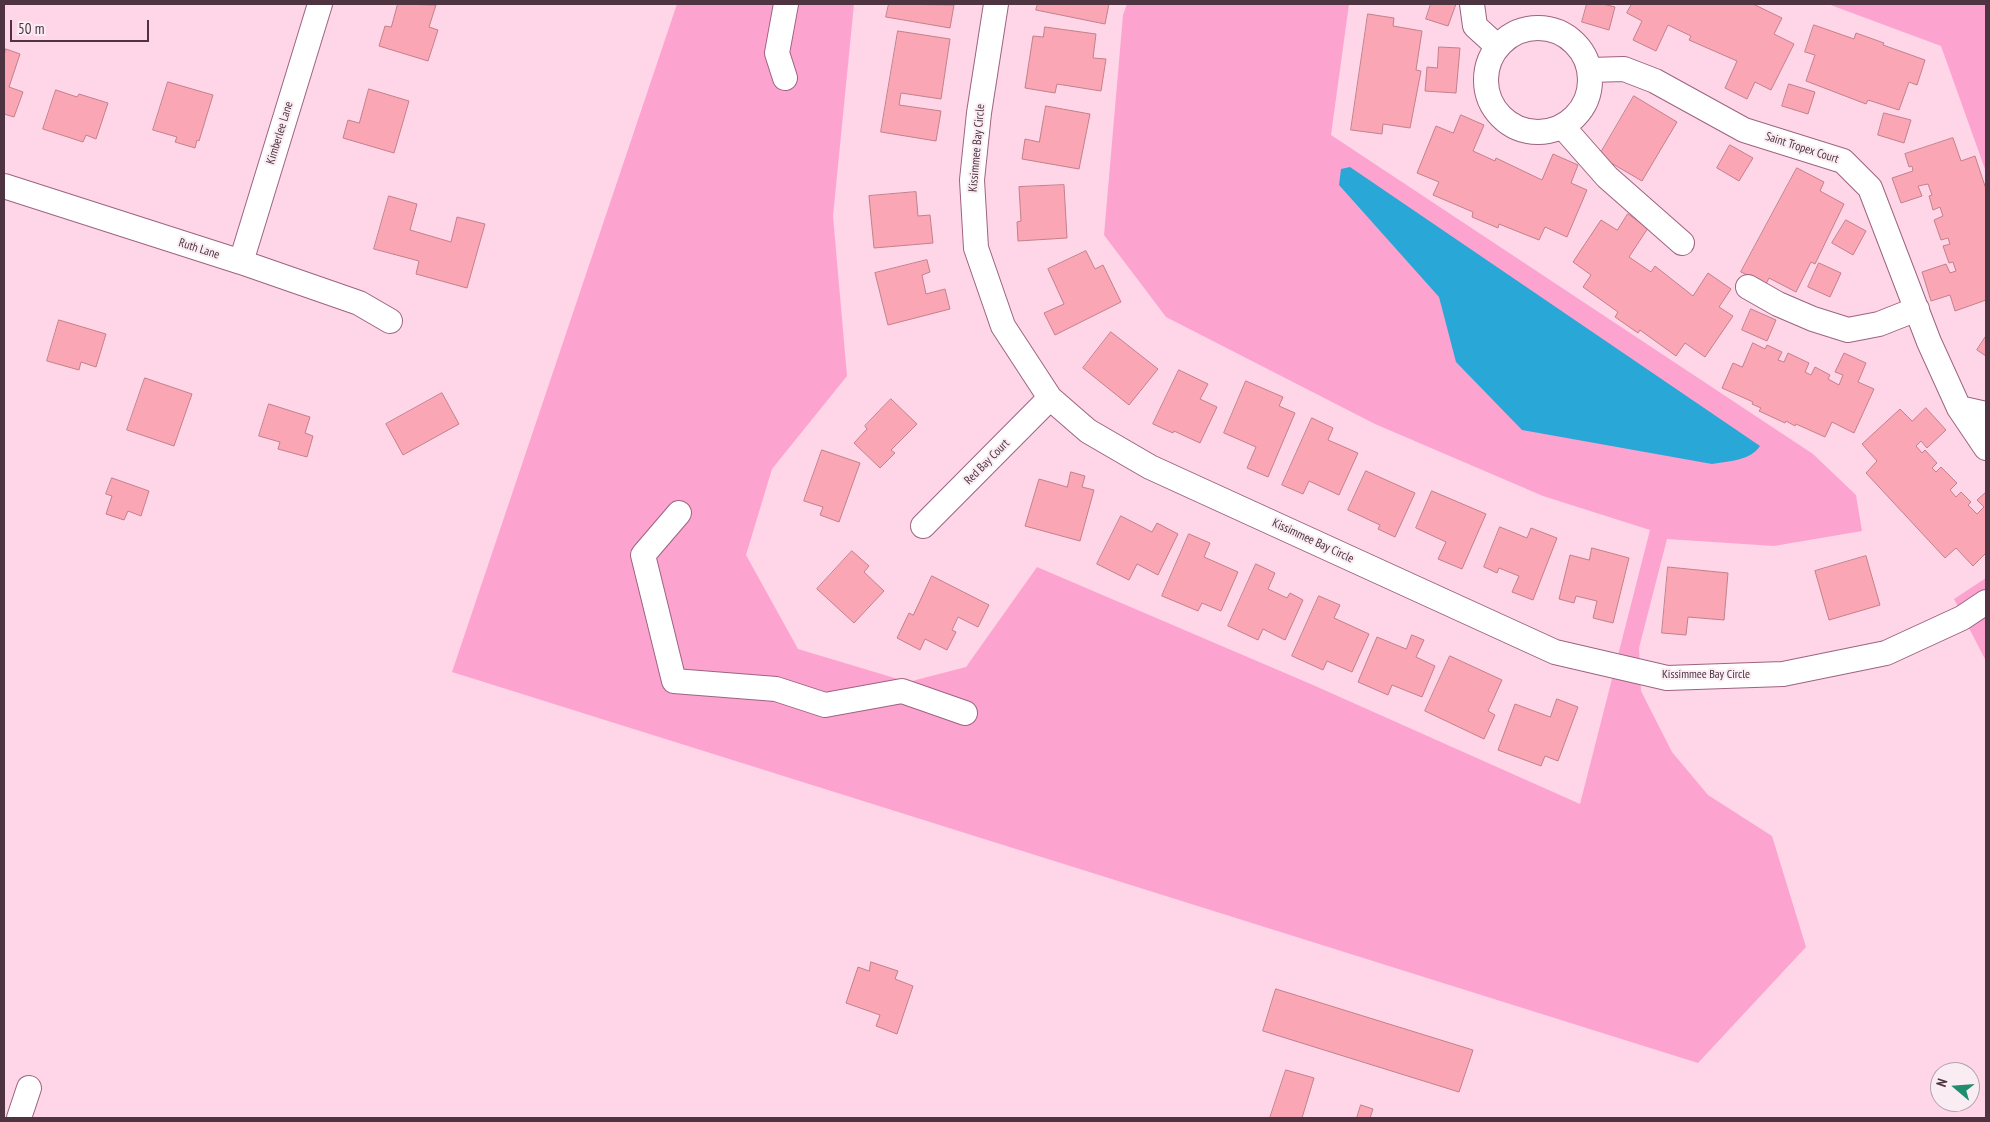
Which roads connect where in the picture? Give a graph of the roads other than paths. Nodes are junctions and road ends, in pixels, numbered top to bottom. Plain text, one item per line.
1 (320, 4) edge
2 (786, 4) edge
3 (996, 4) edge
4 (1472, 4) edge
5 (1498, 47) junction
6 (1590, 70) junction
7 (785, 78) dead end
8 (1563, 127) junction
9 (4, 186) edge
10 (1682, 243) dead end
11 (240, 262) junction
12 (1748, 288) dead end
13 (1917, 309) junction
14 (390, 320) dead end
15 (1050, 398) junction
16 (1959, 408) junction
17 (1986, 414) edge
18 (1986, 448) edge
19 (678, 513) dead end
20 (923, 526) dead end
21 (1986, 602) edge
22 (964, 713) dead end
23 (29, 1088) dead end
24 (19, 1118) edge

1 - 11 street, Kimberlee Lane
2 - 7 street
3 - 15 street, Kissimmee Bay Circle
4 - 5 street
5 - 6 street
5 - 8 street
6 - 8 street
6 - 13 street, Saint Tropex Court
8 - 10 street
9 - 11 street, Ruth Lane
11 - 14 street, Ruth Lane
12 - 13 street
13 - 16 street, Saint Tropex Court
15 - 20 street, Red Bay Court
15 - 21 street, Kissimmee Bay Circle
16 - 17 street
16 - 18 street, Saint Tropex Court
19 - 22 street
23 - 24 street

